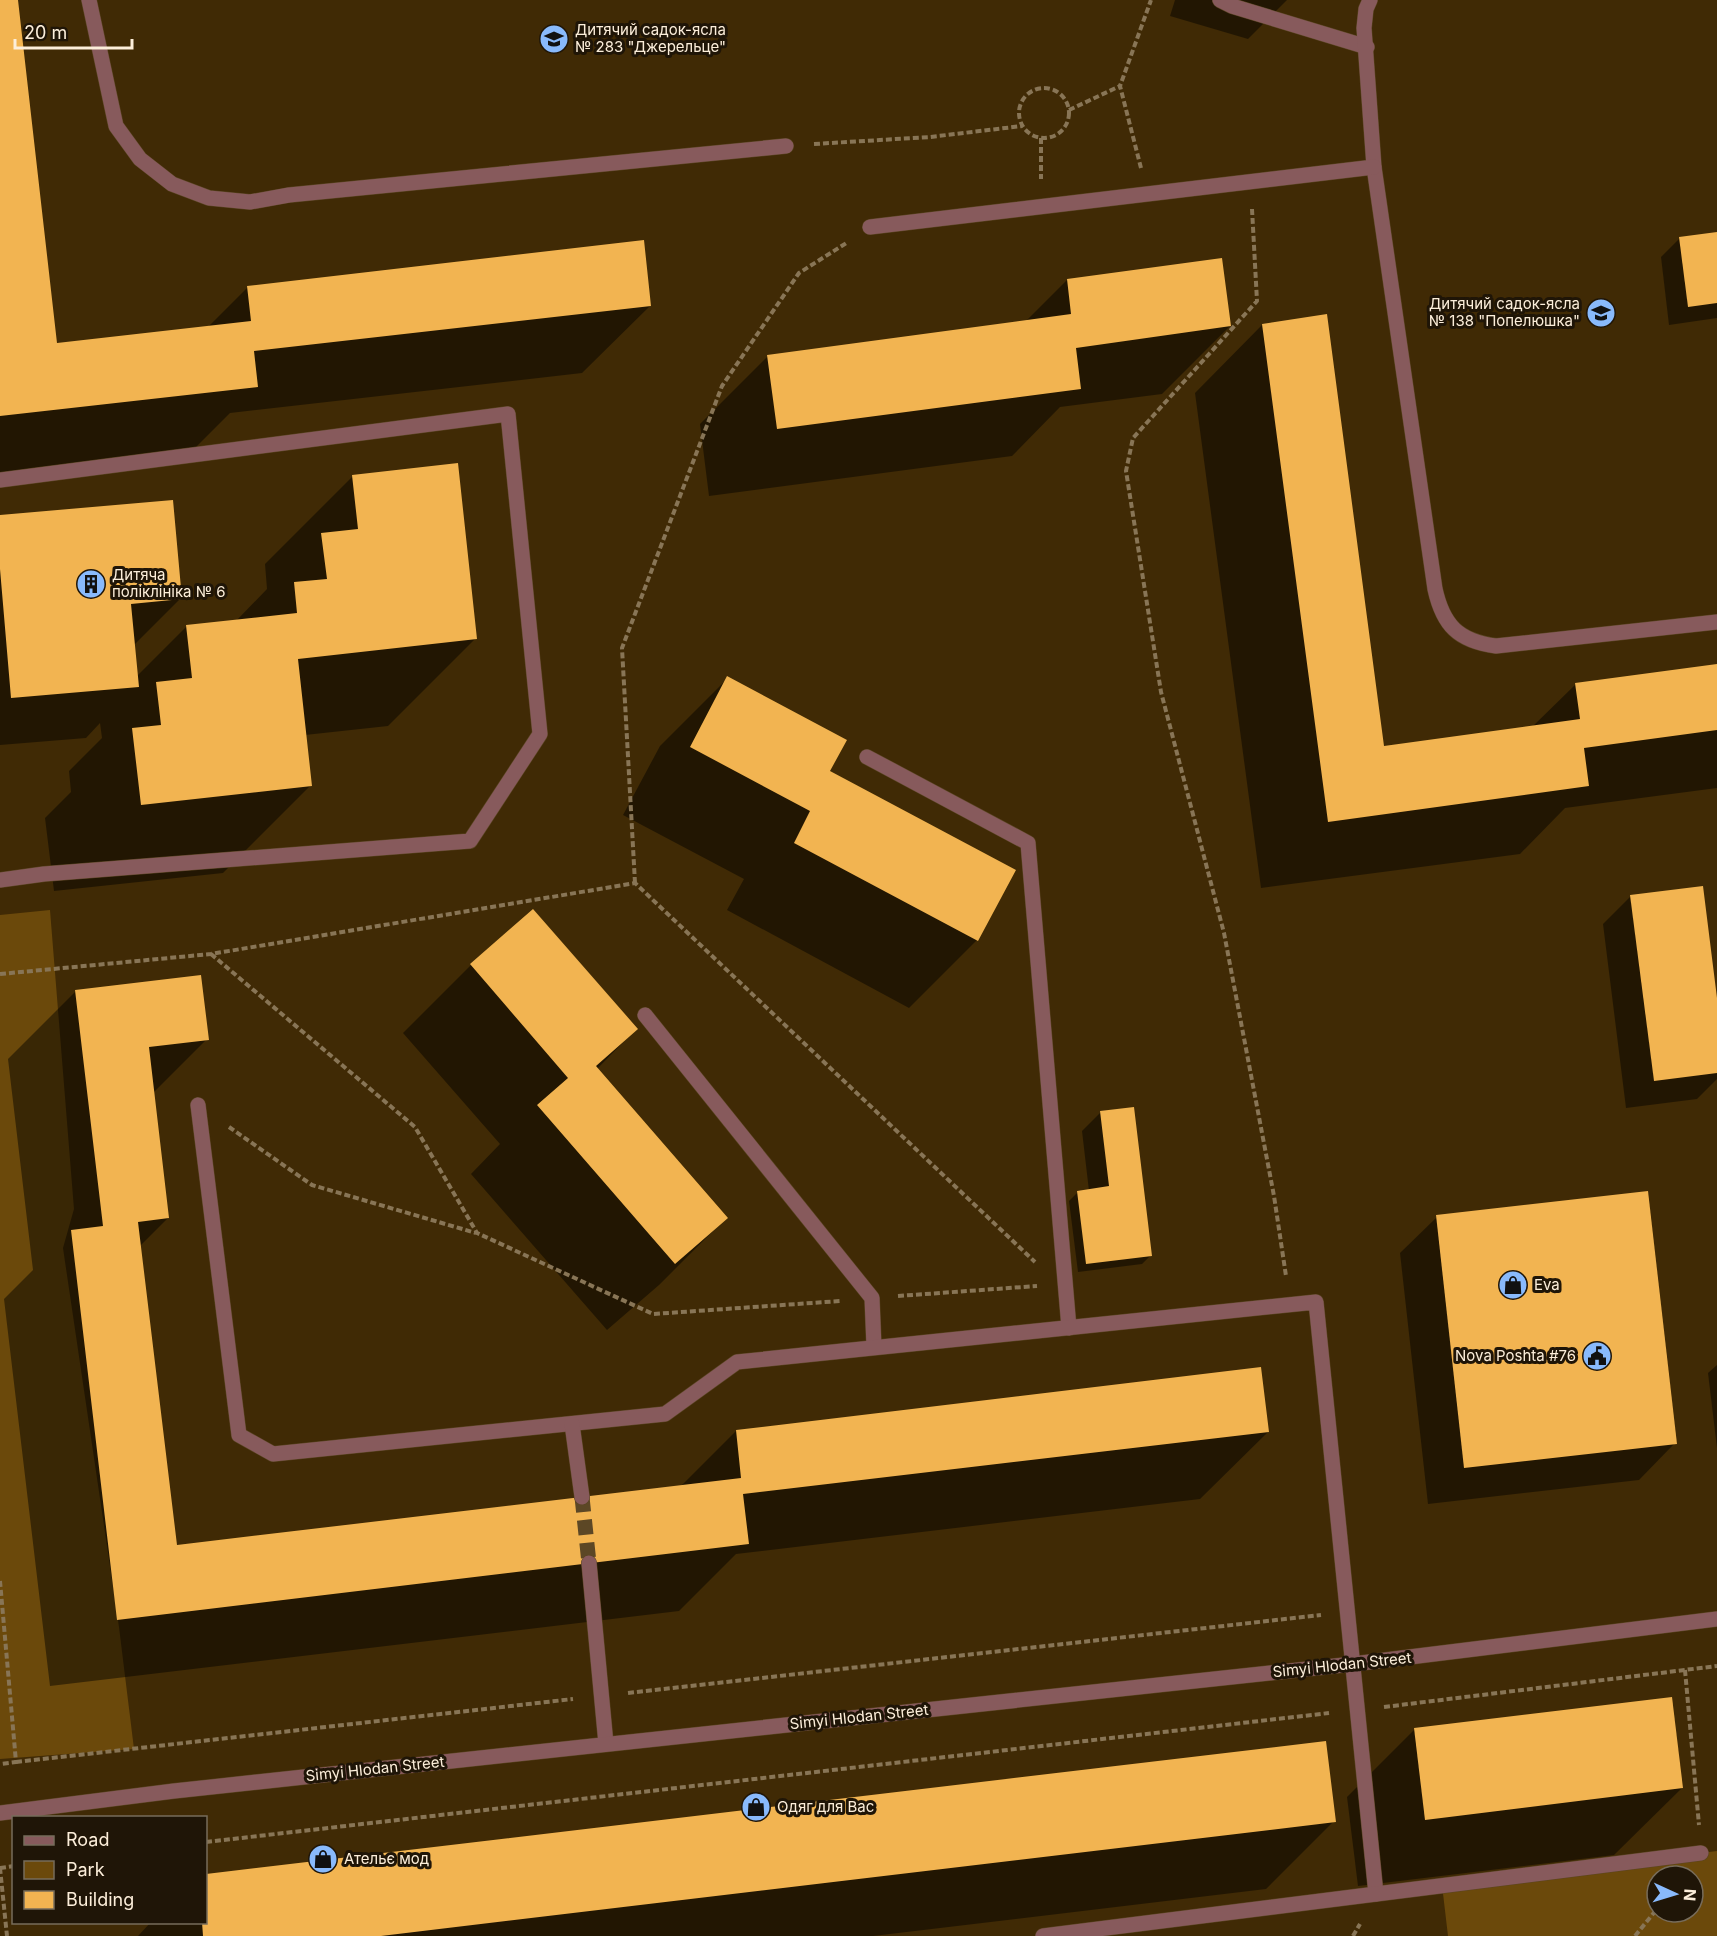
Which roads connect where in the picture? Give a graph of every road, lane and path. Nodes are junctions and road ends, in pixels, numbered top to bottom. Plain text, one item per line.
1 (89, 0) edge
2 (1150, 0) edge
3 (1220, 0) edge
4 (1370, 0) edge
5 (1367, 47) junction
6 (1120, 86) junction
7 (1069, 110) junction
8 (1022, 126) junction
9 (1041, 138) junction
10 (786, 146) joint
11 (1374, 167) junction
12 (1250, 182) junction
13 (1148, 194) junction
14 (1042, 207) junction
15 (870, 227) joint
16 (0, 480) edge
17 (1717, 622) edge
18 (867, 757) dead end
19 (0, 880) edge
20 (635, 883) junction
21 (211, 954) junction
22 (0, 974) edge
23 (645, 1016) dead end
24 (198, 1105) joint
25 (477, 1233) junction
26 (1065, 1284) junction
27 (872, 1298) junction
28 (1291, 1304) junction
29 (1069, 1328) junction
30 (874, 1347) junction
31 (572, 1424) junction
32 (582, 1497) tunnel mouth
33 (589, 1563) tunnel mouth
34 (0, 1581) edge
35 (1347, 1612) junction
36 (1717, 1619) edge
37 (1353, 1664) junction
38 (1717, 1666) edge
39 (1684, 1670) junction
40 (601, 1696) junction
41 (1357, 1710) junction
42 (606, 1744) junction
43 (16, 1762) junction
44 (0, 1764) edge
45 (0, 1813) edge
46 (207, 1842) edge
47 (1701, 1853) joint
48 (0, 1868) edge
49 (1376, 1894) junction
50 (1645, 1924) edge
51 (7, 1936) edge
52 (1043, 1936) edge
53 (1635, 1936) edge

1 - 10 street
2 - 6 path
3 - 5 street
4 - 5 street
5 - 11 street
6 - 7 path
6 - 13 path
7 - 8 path
7 - 9 path
8 - 9 path
8 - 10 path
9 - 14 path
11 - 12 street
11 - 17 street
12 - 13 street
12 - 28 path
13 - 14 street
14 - 15 street
15 - 20 path
16 - 19 street
18 - 26 street
20 - 21 path
20 - 26 path
21 - 22 path
21 - 25 path
23 - 27 street
24 - 25 path
24 - 31 street
25 - 27 path
26 - 27 path
26 - 29 street
27 - 30 street
28 - 29 street
28 - 35 street
29 - 30 street
30 - 31 street
31 - 32 street
33 - 40 street
34 - 43 path
35 - 37 street
35 - 40 path
36 - 37 street, Simyi Hlodan Street
37 - 41 street
37 - 42 street, Simyi Hlodan Street
38 - 39 path
39 - 41 path
39 - 47 path
40 - 42 street
40 - 43 path
41 - 46 path
41 - 49 street
42 - 45 street, Simyi Hlodan Street
43 - 44 path
47 - 49 street
48 - 51 path
49 - 52 street
50 - 53 path

